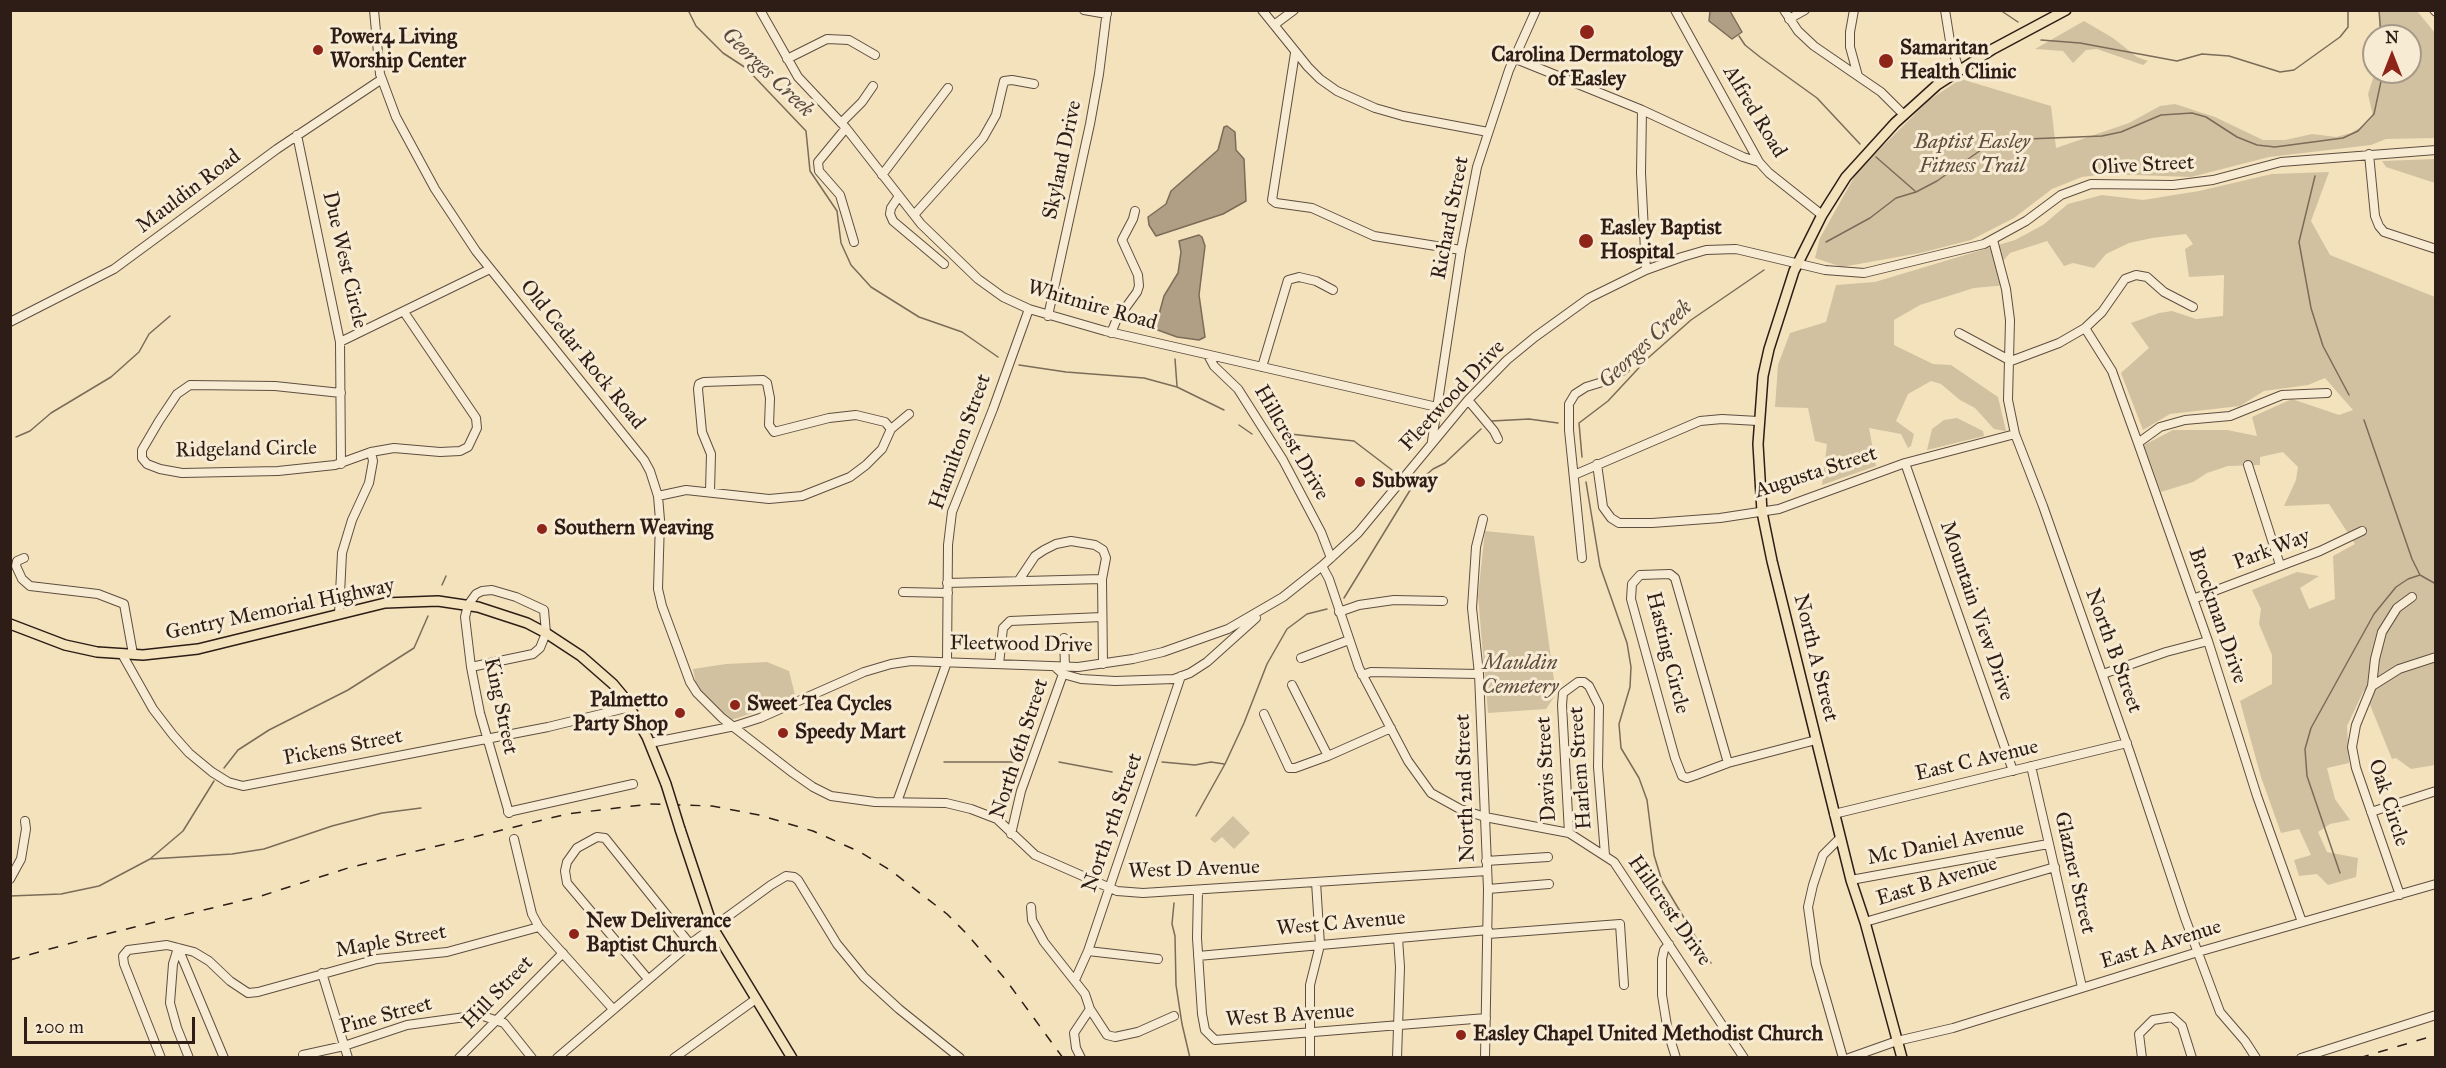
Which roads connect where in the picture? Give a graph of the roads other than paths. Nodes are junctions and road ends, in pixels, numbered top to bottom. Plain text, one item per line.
1 (374, 10) edge
2 (760, 10) edge
3 (1084, 10) edge
4 (1262, 10) edge
5 (1294, 10) edge
6 (1536, 10) edge
7 (1675, 10) edge
8 (1784, 10) edge
9 (1805, 10) edge
10 (1854, 10) edge
11 (1945, 10) edge
12 (2066, 10) edge
13 (1107, 12) edge
14 (1789, 19) junction
15 (1274, 25) junction
16 (1295, 53) junction
17 (875, 55) dead end
18 (1516, 58) junction
19 (787, 59) junction
20 (1959, 70) junction
21 (1858, 76) junction
22 (382, 79) junction
23 (1034, 84) dead end
24 (873, 86) dead end
25 (948, 88) dead end
26 (1642, 111) junction
27 (1903, 114) junction
28 (844, 126) junction
29 (1488, 132) junction
30 (297, 135) junction
31 (2436, 150) edge
32 (2369, 154) junction
33 (1759, 162) junction
34 (882, 175) junction
35 (899, 196) junction
36 (1135, 211) dead end
37 (914, 215) junction
38 (1822, 215) junction
39 (1993, 240) junction
40 (854, 242) dead end
41 (2436, 249) edge
42 (1461, 250) junction
43 (944, 264) dead end
44 (1797, 264) junction
45 (490, 269) junction
46 (1646, 270) junction
47 (1334, 290) dead end
48 (2193, 307) dead end
49 (1029, 309) junction
50 (404, 312) junction
51 (1048, 316) junction
52 (10, 322) edge
53 (2085, 328) junction
54 (1111, 333) junction
55 (1959, 333) dead end
56 (340, 342) junction
57 (1208, 355) junction
58 (2011, 361) junction
59 (1262, 367) junction
60 (1625, 369) dead end
61 (341, 393) junction
62 (2326, 393) dead end
63 (1468, 400) junction
64 (1437, 407) junction
65 (909, 414) dead end
66 (1758, 421) junction
67 (891, 429) junction
68 (2015, 434) junction
69 (1497, 439) dead end
70 (1432, 442) junction
71 (2138, 443) junction
72 (371, 452) junction
73 (1905, 463) junction
74 (340, 464) junction
75 (1597, 464) junction
76 (2248, 465) dead end
77 (1574, 475) junction
78 (710, 491) junction
79 (658, 496) junction
80 (1762, 512) junction
81 (1483, 519) dead end
82 (2362, 531) dead end
83 (24, 558) dead end
84 (1331, 558) junction
85 (1582, 558) dead end
86 (2280, 565) junction
87 (1322, 566) junction
88 (1102, 579) junction
89 (1018, 580) junction
90 (947, 583) junction
91 (903, 592) dead end
92 (948, 593) junction
93 (2412, 597) dead end
94 (2193, 599) junction
95 (1443, 602) dead end
96 (468, 605) junction
97 (1268, 606) junction
98 (1340, 612) junction
99 (339, 614) junction
100 (1102, 617) junction
101 (10, 624) edge
102 (546, 633) junction
103 (1064, 638) dead end
104 (1349, 640) junction
105 (2208, 641) junction
106 (122, 654) junction
107 (133, 654) junction
108 (2436, 657) edge
109 (1301, 658) dead end
110 (947, 662) junction
111 (999, 664) junction
112 (1102, 664) junction
113 (471, 667) junction
114 (1064, 670) junction
115 (1479, 674) junction
116 (2103, 674) junction
117 (1362, 675) junction
118 (1181, 676) junction
119 (1584, 682) joint
120 (1292, 685) dead end
121 (2372, 686) junction
122 (630, 707) junction
123 (1264, 714) dead end
124 (735, 726) junction
125 (1391, 728) junction
126 (487, 739) junction
127 (1816, 740) junction
128 (2127, 742) junction
129 (650, 744) junction
130 (1328, 756) junction
131 (1728, 763) junction
132 (2031, 766) junction
133 (2013, 771) junction
134 (633, 784) dead end
135 (2436, 791) edge
136 (897, 802) junction
137 (2371, 812) junction
138 (1834, 814) junction
139 (1485, 817) junction
140 (25, 821) dead end
141 (1569, 833) junction
142 (1011, 834) junction
143 (1840, 838) junction
144 (514, 839) dead end
145 (2048, 844) junction
146 (1605, 855) junction
147 (1548, 857) dead end
148 (1486, 861) junction
149 (2055, 867) junction
150 (1487, 871) junction
151 (10, 879) edge
152 (1851, 880) junction
153 (1316, 882) junction
154 (1549, 884) dead end
155 (2436, 885) edge
156 (1109, 889) junction
157 (1488, 889) junction
158 (1198, 890) junction
159 (2400, 895) junction
160 (1031, 907) dead end
161 (1865, 922) junction
162 (2302, 922) junction
163 (539, 927) junction
164 (714, 928) junction
165 (1488, 932) junction
166 (1398, 938) junction
167 (690, 944) junction
168 (1669, 944) junction
169 (1320, 945) junction
170 (178, 948) junction
171 (1088, 951) junction
172 (2198, 952) junction
173 (563, 953) junction
174 (1198, 956) junction
175 (1158, 959) dead end
176 (322, 973) junction
177 (648, 979) junction
178 (1075, 980) junction
179 (1624, 985) dead end
180 (2082, 987) junction
181 (756, 999) junction
182 (613, 1009) junction
183 (1090, 1009) junction
184 (2436, 1015) edge
185 (1174, 1016) dead end
186 (1486, 1018) junction
187 (495, 1019) junction
188 (1398, 1026) junction
189 (1311, 1033) junction
190 (1898, 1041) junction
191 (344, 1046) junction
192 (303, 1054) dead end
193 (161, 1058) edge
194 (189, 1058) edge
195 (224, 1058) edge
196 (348, 1058) edge
197 (459, 1058) edge
198 (532, 1058) edge
199 (557, 1058) edge
200 (674, 1058) edge
201 (792, 1058) edge
202 (960, 1058) edge
203 (1081, 1058) edge
204 (1310, 1058) edge
205 (1397, 1058) edge
206 (1485, 1058) edge
207 (1676, 1058) edge
208 (1744, 1058) edge
209 (1843, 1058) edge
210 (1849, 1058) edge
211 (1902, 1058) edge
212 (2142, 1058) edge
213 (2192, 1058) edge
214 (2256, 1058) edge
215 (2301, 1058) edge

1 - 22 street, Old Cedar Rock Road
2 - 19 street, Whitmire Road
3 - 13 street
4 - 15 street
5 - 15 street
6 - 18 street, Richard Street
7 - 33 street, Alfred Road
8 - 14 street
9 - 14 street
10 - 21 street
11 - 20 street
12 - 20 main road, North A Street
13 - 51 street, Skyland Drive
14 - 21 street
15 - 16 street
16 - 29 street
16 - 42 street
17 - 19 street
18 - 26 street
18 - 29 street, Richard Street
19 - 28 street, Whitmire Road
20 - 27 main road, North A Street
21 - 27 street
22 - 30 street, Mauldin Road
22 - 45 street, Old Cedar Rock Road
23 - 37 street
24 - 28 street
25 - 34 street
26 - 33 street
26 - 46 street
27 - 38 main road, North A Street
28 - 34 street, Whitmire Road
28 - 40 street
29 - 42 street, Richard Street
30 - 52 street, Mauldin Road
30 - 56 street, Due West Circle
31 - 32 street, Olive Street
32 - 39 street, Olive Street
32 - 41 street
33 - 38 street, Alfred Road
34 - 35 street, Whitmire Road
35 - 37 street, Whitmire Road
35 - 43 street
36 - 54 street
37 - 49 street, Whitmire Road
38 - 44 main road, North A Street
39 - 44 street, Olive Street
39 - 58 street, North B Street
42 - 64 street, Richard Street
44 - 46 street, Fleetwood Drive
44 - 66 main road, North A Street
45 - 50 street, Due West Circle
45 - 79 street, Old Cedar Rock Road
46 - 63 street, Fleetwood Drive
47 - 59 street
48 - 53 street
49 - 51 street, Whitmire Road
49 - 90 street, Hamilton Street
50 - 56 street, Due West Circle
50 - 72 street, Ridgeland Circle
51 - 54 street, Whitmire Road
53 - 58 street
53 - 71 street, Brockman Drive
54 - 57 street, Whitmire Road
55 - 58 street
56 - 61 street
57 - 59 street, Whitmire Road
57 - 84 street, Hillcrest Drive
58 - 68 street, North B Street
59 - 64 street, Whitmire Road
60 - 77 street
61 - 74 street
61 - 74 street, Ridgeland Circle
62 - 71 street
63 - 69 street
63 - 70 street, Fleetwood Drive
64 - 70 street, Richard Street
65 - 67 street
66 - 75 street
66 - 80 main road, North A Street
67 - 78 street
67 - 78 street
68 - 73 street, Augusta Street
68 - 116 street, North B Street
70 - 84 street, Fleetwood Drive
71 - 94 street, Brockman Drive
72 - 74 street, Ridgeland Circle
72 - 99 street
73 - 80 street, Augusta Street
73 - 133 street, Mountain View Drive
75 - 77 street
75 - 80 street, Augusta Street
76 - 86 street
77 - 85 street
78 - 79 street
79 - 124 street, Old Cedar Rock Road
80 - 127 main road, North A Street
81 - 115 street, North 2nd Street
82 - 86 street, Park Way
83 - 107 street
84 - 87 street, Fleetwood Drive
86 - 94 street, Park Way
87 - 97 street, Fleetwood Drive
87 - 98 street, Hillcrest Drive
88 - 89 street
88 - 89 street
88 - 100 street
89 - 90 street
90 - 92 street, Hamilton Street
91 - 92 street
92 - 110 street, Hamilton Street
93 - 121 street, Oak Circle
94 - 105 street, Brockman Drive
95 - 98 street
96 - 99 main road, Gentry Memorial Highway
96 - 102 main road, Gentry Memorial Highway
96 - 102 street
96 - 113 street, King Street
97 - 112 street, Fleetwood Drive
97 - 118 street
98 - 104 street, Hillcrest Drive
99 - 107 main road, Gentry Memorial Highway
100 - 111 street
100 - 112 street
101 - 106 main road, Gentry Memorial Highway
102 - 113 street
102 - 122 main road, Gentry Memorial Highway
103 - 114 street
104 - 109 street
104 - 117 street, Hillcrest Drive
105 - 116 street
105 - 162 street, Brockman Drive
106 - 107 main road, Gentry Memorial Highway
106 - 126 street, Pickens Street
108 - 121 street
110 - 111 street, Fleetwood Drive
110 - 124 street, Fleetwood Drive
110 - 136 street, Hamilton Street
111 - 114 street, Fleetwood Drive
112 - 114 street, Fleetwood Drive
113 - 126 street, King Street
114 - 118 street
114 - 142 street, North 6th Street
115 - 117 street
115 - 139 street, North 2nd Street
116 - 128 street, North B Street
117 - 125 street, Hillcrest Drive
118 - 156 street, North 5th Street
119 - 141 street, Davis Street
119 - 146 street, Harlem Street
120 - 130 street
121 - 137 street, Oak Circle
122 - 126 street, Pickens Street
122 - 129 main road, Gentry Memorial Highway
123 - 130 street
124 - 129 street, Fleetwood Drive
124 - 136 street, West D Avenue
125 - 130 street
125 - 139 street, Hillcrest Drive
126 - 134 street, King Street
127 - 131 street, Hasting Circle
127 - 138 main road, North A Street
128 - 132 street, East C Avenue
128 - 172 street, North B Street
129 - 164 main road, Gentry Memorial Highway, bridge
131 - 131 street, Hasting Circle
132 - 133 street, East C Avenue
132 - 145 street, Glazner Street
133 - 138 street, East C Avenue
135 - 137 street
136 - 142 street, West D Avenue
137 - 159 street, Oak Circle
138 - 143 main road, North A Street
139 - 141 street, Hillcrest Drive
139 - 148 street, North 2nd Street
140 - 151 street
141 - 146 street, Hillcrest Drive
142 - 156 street, West D Avenue
143 - 152 main road, North A Street
143 - 209 street
144 - 163 street
145 - 149 street, Glazner Street
145 - 152 street, Mc Daniel Avenue
146 - 168 street, Hillcrest Drive
147 - 148 street
148 - 150 street, North 2nd Street
149 - 161 street, East B Avenue
149 - 180 street, Glazner Street
150 - 153 street, West D Avenue
150 - 157 street, North 2nd Street
152 - 161 main road, North A Street
153 - 158 street, West D Avenue
153 - 169 street
154 - 157 street
155 - 159 street, East A Avenue
156 - 158 street, West D Avenue
156 - 171 street, North 5th Street
157 - 165 street, North 2nd Street
158 - 174 street, West B Avenue
159 - 162 street, East A Avenue
160 - 178 street
161 - 190 main road, North A Street
162 - 172 street, East A Avenue
163 - 173 street
163 - 176 street, Maple Street
164 - 167 street
164 - 181 main road, Gentry Memorial Highway
164 - 202 street
165 - 166 street, West C Avenue
165 - 179 street, West C Avenue
165 - 186 street, North 2nd Street
166 - 169 street, West C Avenue
166 - 188 street
167 - 177 street
167 - 177 street
168 - 207 street
168 - 208 street, Hillcrest Drive
169 - 174 street, West C Avenue
169 - 189 street
170 - 176 street, Maple Street
170 - 193 street
170 - 194 street
170 - 195 street
171 - 175 street
171 - 178 street, North 5th Street
172 - 180 street, East A Avenue
172 - 214 street, North B Street
173 - 182 street
173 - 187 street, Hill Street
174 - 189 street, West B Avenue
176 - 191 street
177 - 182 street
178 - 183 street
180 - 190 street, East A Avenue
181 - 200 street
181 - 201 main road, Gentry Memorial Highway
182 - 199 street
183 - 185 street
183 - 203 street
184 - 215 street
186 - 188 street, West B Avenue
186 - 206 street, North 2nd Street
187 - 191 street, Pine Street
187 - 197 street, Hill Street
187 - 198 street
188 - 189 street, West B Avenue
188 - 205 street
189 - 204 street
190 - 210 street, East A Avenue
190 - 211 main road, North A Street
191 - 192 street, Pine Street
191 - 196 street
212 - 213 street

